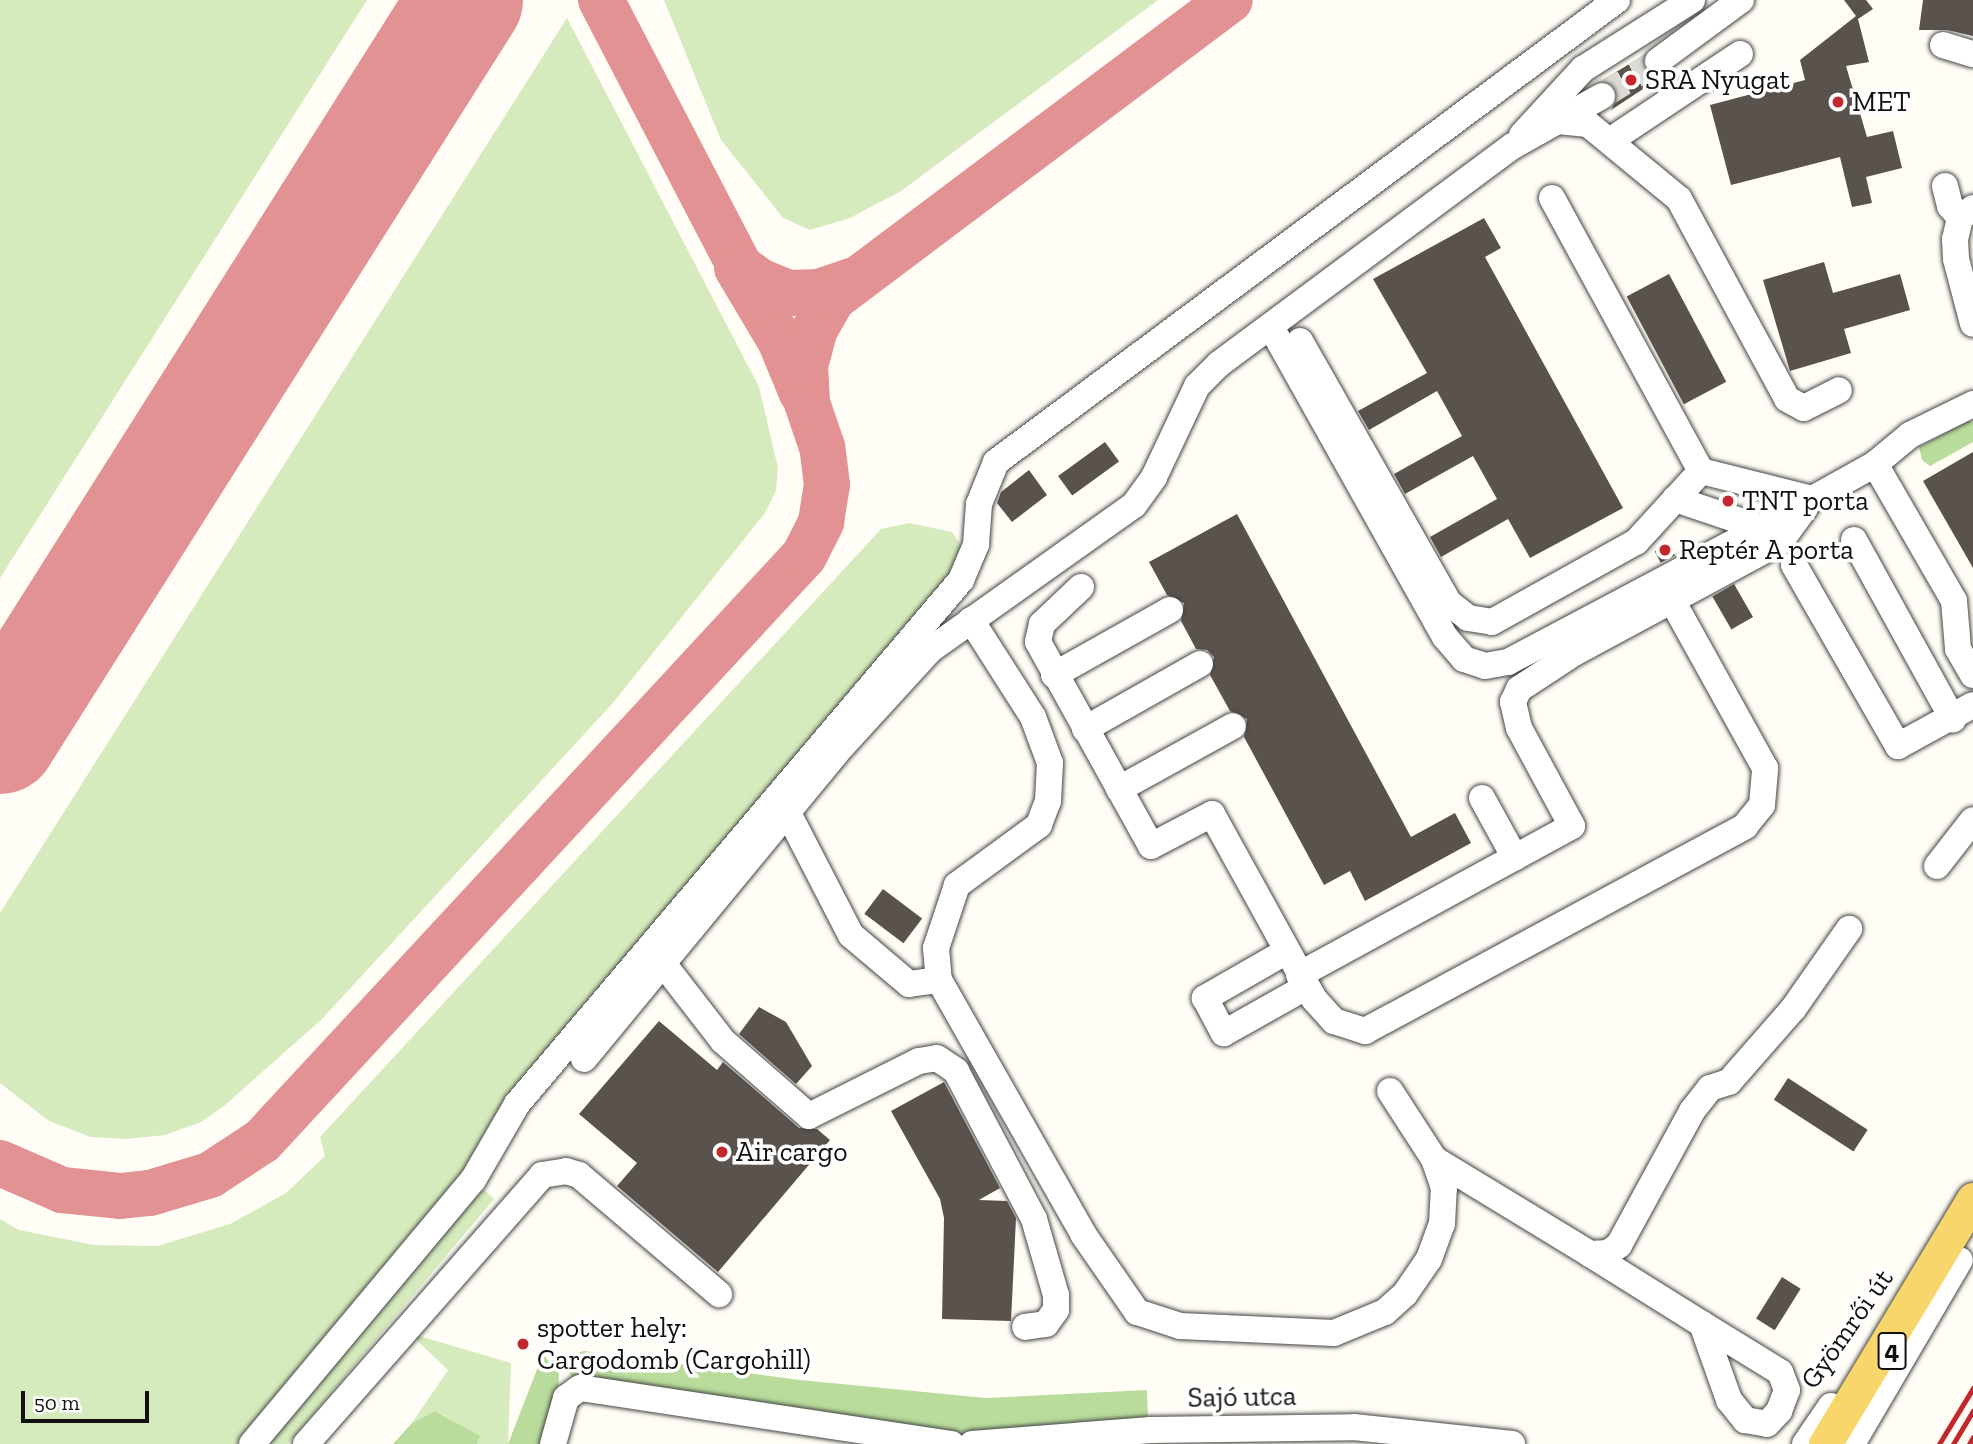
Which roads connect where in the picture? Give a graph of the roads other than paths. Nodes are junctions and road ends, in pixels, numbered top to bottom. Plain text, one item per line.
1 (1617, 0) edge
2 (1692, 0) edge
3 (1699, 0) edge
4 (1741, 0) edge
5 (1647, 28) junction
6 (1685, 42) junction
7 (1943, 45) dead end
8 (1740, 54) dead end
9 (1973, 54) edge
10 (1658, 61) tunnel mouth
11 (1602, 96) tunnel mouth
12 (1558, 121) junction
13 (1611, 140) junction
14 (1513, 146) junction
15 (1945, 186) dead end
16 (1552, 198) dead end
17 (1967, 213) edge
18 (1973, 324) edge
19 (1270, 327) junction
20 (1300, 341) dead end
21 (1839, 390) dead end
22 (1973, 404) edge
23 (1875, 464) junction
24 (1702, 471) junction
25 (1675, 499) junction
26 (1812, 499) junction
27 (1761, 528) junction
28 (1854, 540) dead end
29 (1794, 565) dead end
30 (1081, 587) dead end
31 (1672, 600) junction
32 (1170, 610) dead end
33 (971, 620) junction
34 (1200, 664) dead end
35 (1054, 675) junction
36 (1973, 675) edge
37 (1963, 712) edge
38 (1233, 726) dead end
39 (1085, 729) junction
40 (1119, 789) junction
41 (1482, 798) dead end
42 (789, 815) junction
43 (1973, 820) edge
44 (1514, 858) junction
45 (1937, 866) dead end
46 (1849, 929) dead end
47 (1287, 951) junction
48 (664, 966) junction
49 (939, 980) junction
50 (1303, 981) junction
51 (584, 1059) dead end
52 (1390, 1091) dead end
53 (1434, 1159) junction
54 (1973, 1199) edge
55 (1958, 1249) edge
56 (1590, 1254) junction
57 (719, 1294) dead end
58 (1702, 1324) dead end
59 (1025, 1327) dead end
60 (1353, 1435) edge
61 (1150, 1437) edge
62 (252, 1444) edge
63 (306, 1444) edge
64 (554, 1444) edge
65 (953, 1444) edge
66 (972, 1444) edge
67 (1512, 1444) edge
68 (1805, 1444) edge
69 (1852, 1444) edge

1 - 62 street
2 - 5 street
3 - 6 street
4 - 6 street
5 - 6 street
5 - 14 street
6 - 10 street
7 - 9 street
8 - 13 street
11 - 12 street
12 - 13 street
12 - 14 street
13 - 21 street
14 - 19 street
15 - 17 street
16 - 24 street
17 - 18 street
19 - 27 street
19 - 33 street
20 - 25 street
22 - 23 street
23 - 26 street
23 - 36 street
24 - 25 street
24 - 26 street
25 - 27 street
26 - 27 street
26 - 31 street
28 - 37 street
29 - 37 street
30 - 35 street
31 - 44 street
31 - 50 street
32 - 35 street
33 - 42 street
33 - 49 street
34 - 39 street
35 - 39 street
38 - 40 street
39 - 40 street
40 - 47 street
41 - 44 street
42 - 48 street
42 - 49 street
43 - 45 street
44 - 50 street
46 - 56 street
47 - 50 street
47 - 50 street
48 - 51 street
48 - 59 street
49 - 53 street
52 - 53 street
53 - 56 street
54 - 55 main road, 4
55 - 55 main road, 4
55 - 68 street, Gyömrői út
55 - 69 street, Gyömrői út
56 - 58 street
57 - 63 street
60 - 61 street, Sajó utca
60 - 67 street, Sajó utca
61 - 66 street, Sajó utca
64 - 65 street

